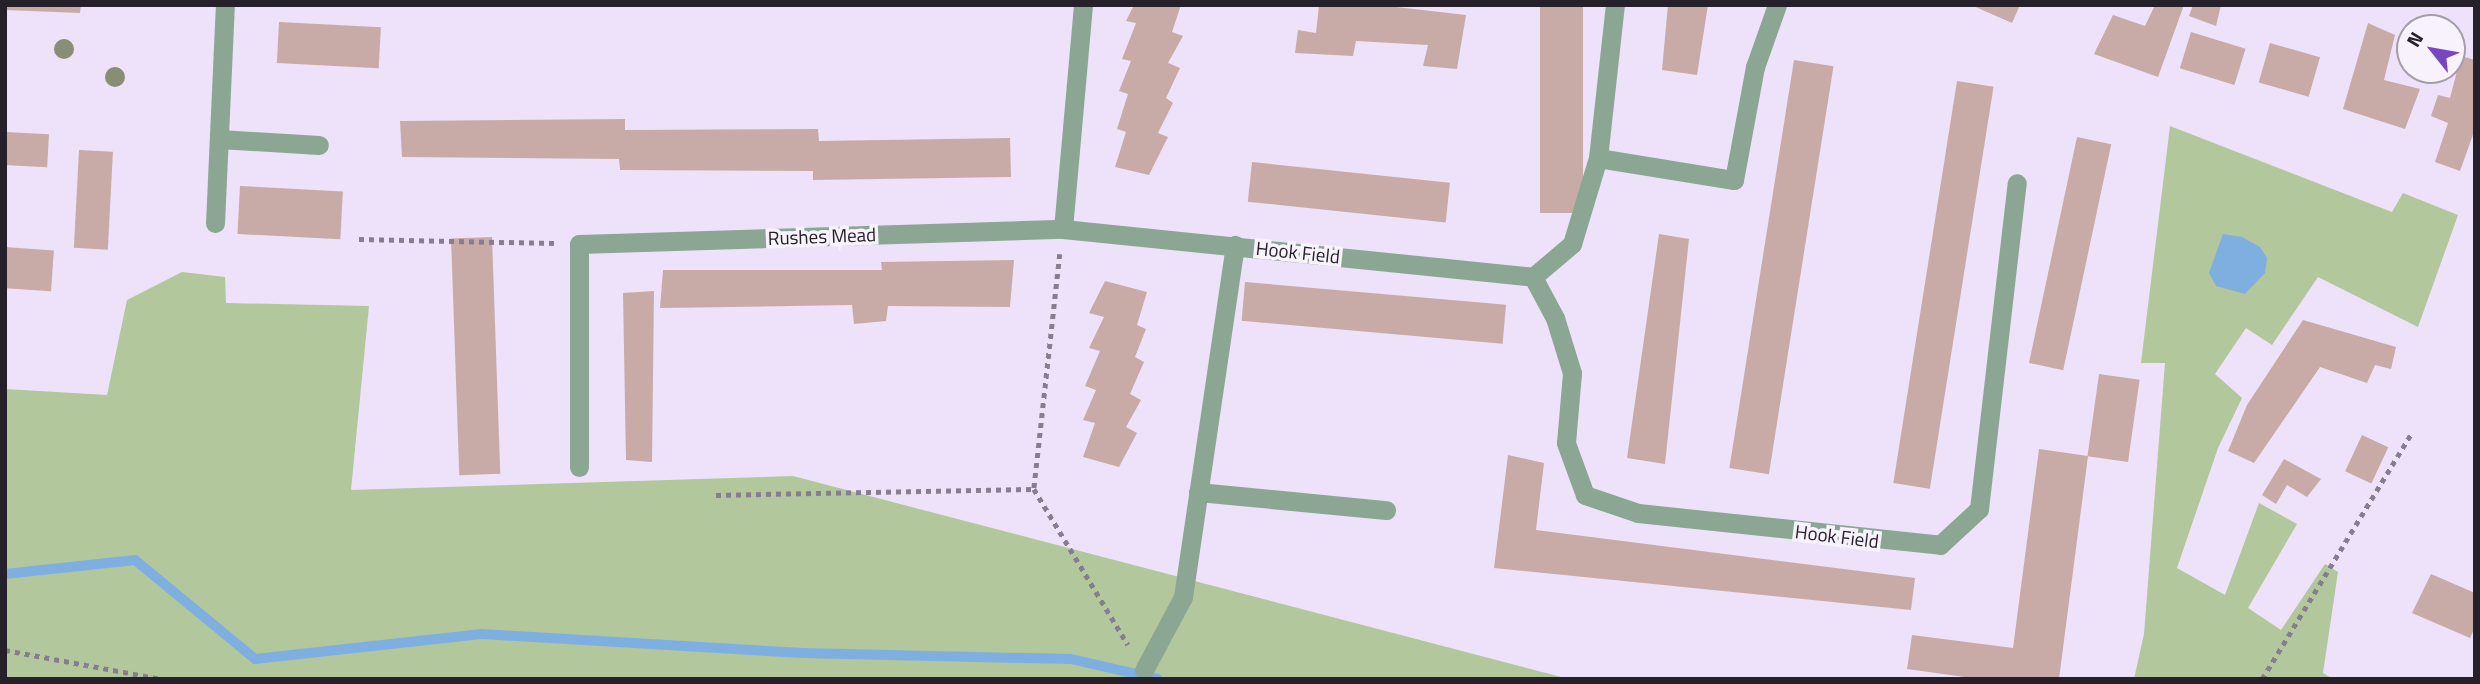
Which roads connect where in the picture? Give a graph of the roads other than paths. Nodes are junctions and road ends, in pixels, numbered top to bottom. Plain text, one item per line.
1 (225, 5) edge
2 (1083, 5) edge
3 (1615, 5) edge
4 (1777, 5) edge
5 (219, 139) junction
6 (319, 145) dead end
7 (1598, 158) junction
8 (2017, 183) dead end
9 (215, 223) dead end
10 (1063, 229) junction
11 (1235, 245) junction
12 (1534, 277) junction
13 (579, 467) dead end
14 (1198, 492) junction
15 (1386, 510) dead end
16 (1144, 670) road end

1 - 5 street
2 - 10 street
3 - 7 street
4 - 7 street
5 - 6 street
5 - 9 street
7 - 12 street
8 - 12 street, Hook Field
10 - 11 street, Hook Field
10 - 13 street, Rushes Mead
11 - 12 street, Hook Field
11 - 14 street
14 - 15 street
14 - 16 street

